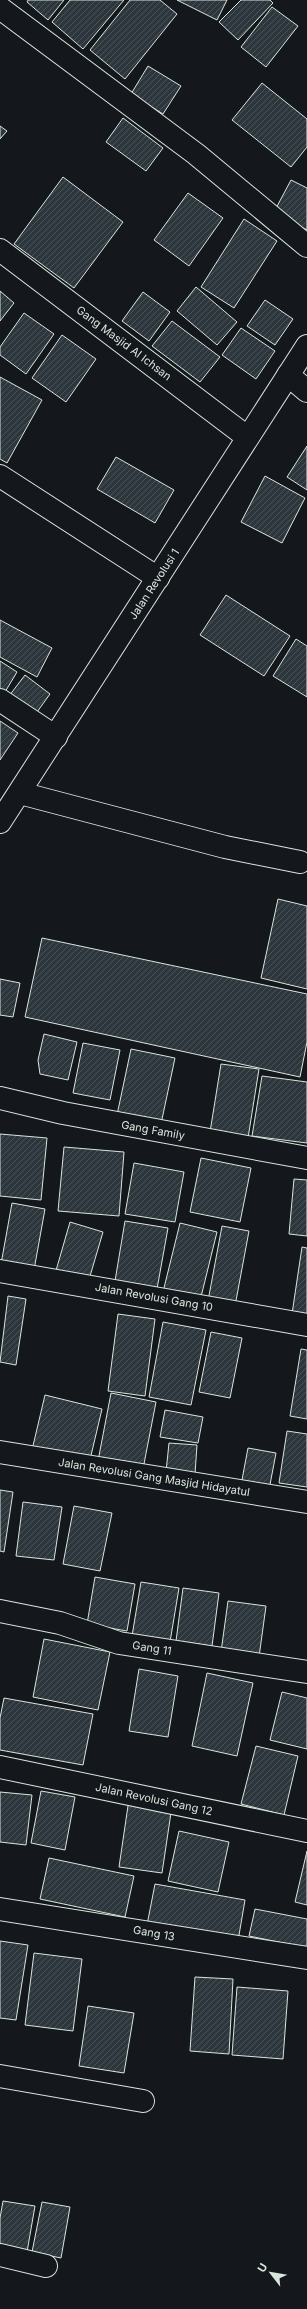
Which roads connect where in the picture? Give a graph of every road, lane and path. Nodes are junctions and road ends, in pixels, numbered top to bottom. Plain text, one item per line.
1 (0, 8) edge
2 (307, 246) edge
3 (0, 250) edge
4 (307, 346) edge
5 (288, 375) junction
6 (307, 391) edge
7 (247, 438) junction
8 (0, 476) edge
9 (158, 578) junction
10 (0, 700) edge
11 (56, 737) junction
12 (20, 793) junction
13 (0, 822) edge
14 (300, 862) dead end
15 (0, 1098) edge
16 (307, 1158) edge
17 (0, 1271) edge
18 (307, 1325) edge
19 (0, 1452) edge
20 (307, 1502) edge
21 (0, 1611) edge
22 (307, 1672) edge
23 (0, 1767) edge
24 (307, 1831) edge
25 (0, 1909) edge
26 (307, 1958) edge
27 (0, 2076) edge
28 (143, 2101) dead end
29 (0, 2255) edge
30 (46, 2266) dead end

1 - 2 street
3 - 7 street, Gang Masjid Al Ichsan
4 - 5 street, Jalan Revolusi 1
5 - 6 street
5 - 7 street, Jalan Revolusi 1
7 - 9 street, Jalan Revolusi 1
8 - 9 street
9 - 11 street, Jalan Revolusi 1
10 - 11 street
11 - 12 street, Jalan Revolusi 1
12 - 13 street, Jalan Revolusi 1
12 - 14 street
15 - 16 street, Gang Family
17 - 18 street, Jalan Revolusi Gang 10
19 - 20 street, Jalan Revolusi Gang Masjid Hidayatul
21 - 22 street, Gang 11
23 - 24 street, Jalan Revolusi Gang 12
25 - 26 street, Gang 13
27 - 28 street
29 - 30 street

